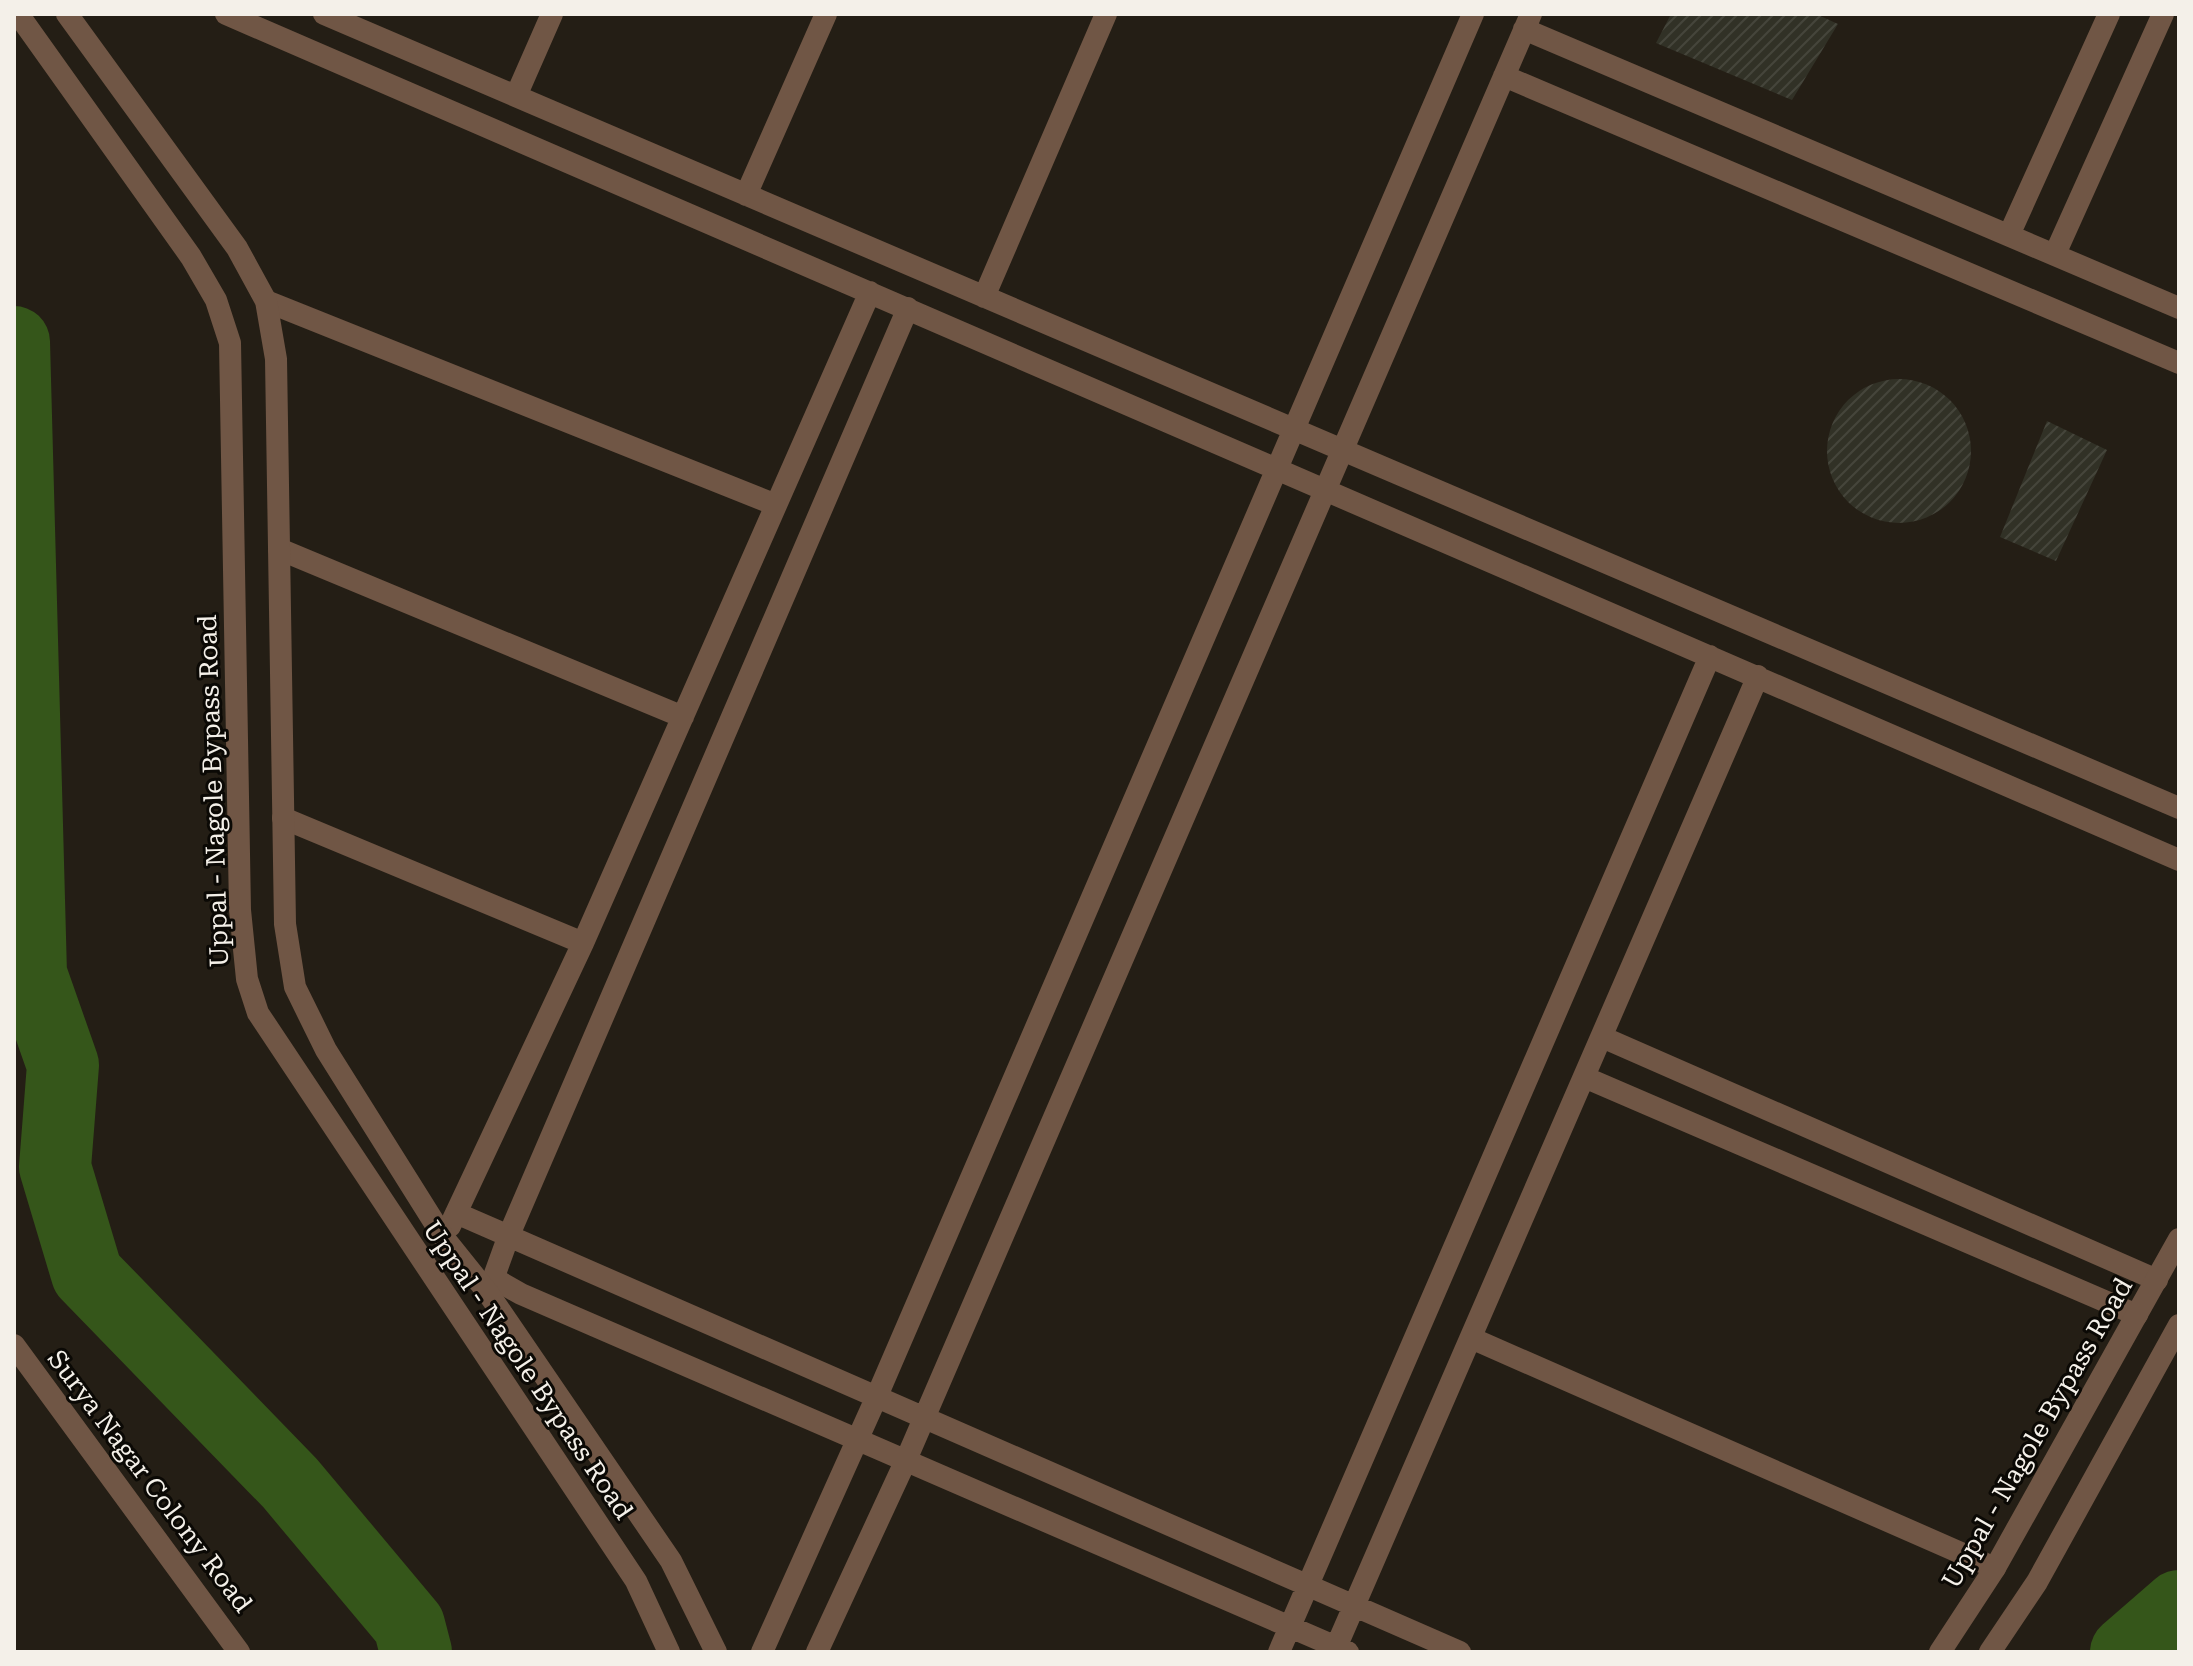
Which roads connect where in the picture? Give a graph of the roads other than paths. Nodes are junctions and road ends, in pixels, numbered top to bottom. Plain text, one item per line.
1 (18, 14) edge
2 (67, 14) edge
3 (226, 14) edge
4 (324, 14) edge
5 (552, 14) edge
6 (826, 14) edge
7 (1106, 14) edge
8 (1473, 14) edge
9 (2109, 14) edge
10 (2163, 14) edge
11 (1528, 22) edge
12 (1504, 76) junction
13 (516, 96) junction
14 (746, 195) junction
15 (2009, 235) junction
16 (2055, 254) junction
17 (870, 292) junction
18 (984, 297) junction
19 (266, 301) junction
20 (908, 308) junction
21 (2179, 308) edge
22 (2179, 363) edge
23 (1293, 430) junction
24 (1342, 451) junction
25 (1277, 468) junction
26 (1325, 489) junction
27 (776, 505) junction
28 (279, 549) junction
29 (1710, 656) junction
30 (1758, 676) junction
31 (683, 717) junction
32 (2179, 808) edge
33 (283, 818) junction
34 (2179, 860) edge
35 (583, 943) junction
36 (1602, 1037) junction
37 (1584, 1077) junction
38 (456, 1213) junction
39 (509, 1235) junction
40 (444, 1238) junction
41 (2179, 1239) edge
42 (2157, 1280) junction
43 (490, 1285) junction
44 (2137, 1315) junction
45 (2179, 1325) edge
46 (1471, 1338) junction
47 (14, 1345) edge
48 (877, 1396) junction
49 (925, 1415) junction
50 (858, 1440) junction
51 (906, 1460) junction
52 (1995, 1568) junction
53 (1309, 1585) junction
54 (1354, 1606) junction
55 (1290, 1626) junction
56 (1340, 1650) edge
57 (239, 1652) edge
58 (669, 1652) edge
59 (716, 1652) edge
60 (762, 1652) edge
61 (817, 1652) edge
62 (1279, 1652) edge
63 (1460, 1652) edge
64 (1940, 1652) edge
65 (1990, 1652) edge

1 - 58 street, Uppal - Nagole Bypass Road
2 - 19 street, Uppal - Nagole Bypass Road
3 - 17 street
4 - 13 street
5 - 13 street
6 - 14 street
7 - 18 street
8 - 23 street
9 - 15 street
10 - 16 street
11 - 12 street
11 - 15 street
12 - 22 street
12 - 24 street
13 - 14 street
14 - 18 street
15 - 16 street
16 - 21 street
17 - 20 street
17 - 27 street
18 - 23 street
19 - 27 street
19 - 28 street, Uppal - Nagole Bypass Road
20 - 25 street
20 - 39 street
23 - 24 street
23 - 25 street
24 - 26 street
24 - 32 street
25 - 26 street
25 - 48 street
26 - 29 street
26 - 49 street
27 - 31 street
28 - 31 street
28 - 33 street, Uppal - Nagole Bypass Road
29 - 30 street
29 - 53 street
30 - 34 street
30 - 36 street
31 - 35 street
33 - 35 street
33 - 40 street, Uppal - Nagole Bypass Road
35 - 38 street
36 - 37 street
36 - 42 street
37 - 44 street
37 - 46 street
38 - 39 street
38 - 40 street
39 - 43 street
39 - 48 street
40 - 43 street, Uppal - Nagole Bypass Road
41 - 42 street, Uppal - Nagole Bypass Road
42 - 44 street, Uppal - Nagole Bypass Road
43 - 50 street
43 - 59 street, Uppal - Nagole Bypass Road
44 - 52 street, Uppal - Nagole Bypass Road
45 - 65 street
46 - 52 street
46 - 54 street
47 - 57 street, Surya Nagar Colony Road
48 - 49 street
48 - 50 street
49 - 51 street
49 - 53 street
50 - 51 street
50 - 60 street
51 - 55 street
51 - 61 street
52 - 64 street, Uppal - Nagole Bypass Road
53 - 54 street
53 - 55 street
54 - 56 street
54 - 63 street
55 - 56 street
55 - 62 street

